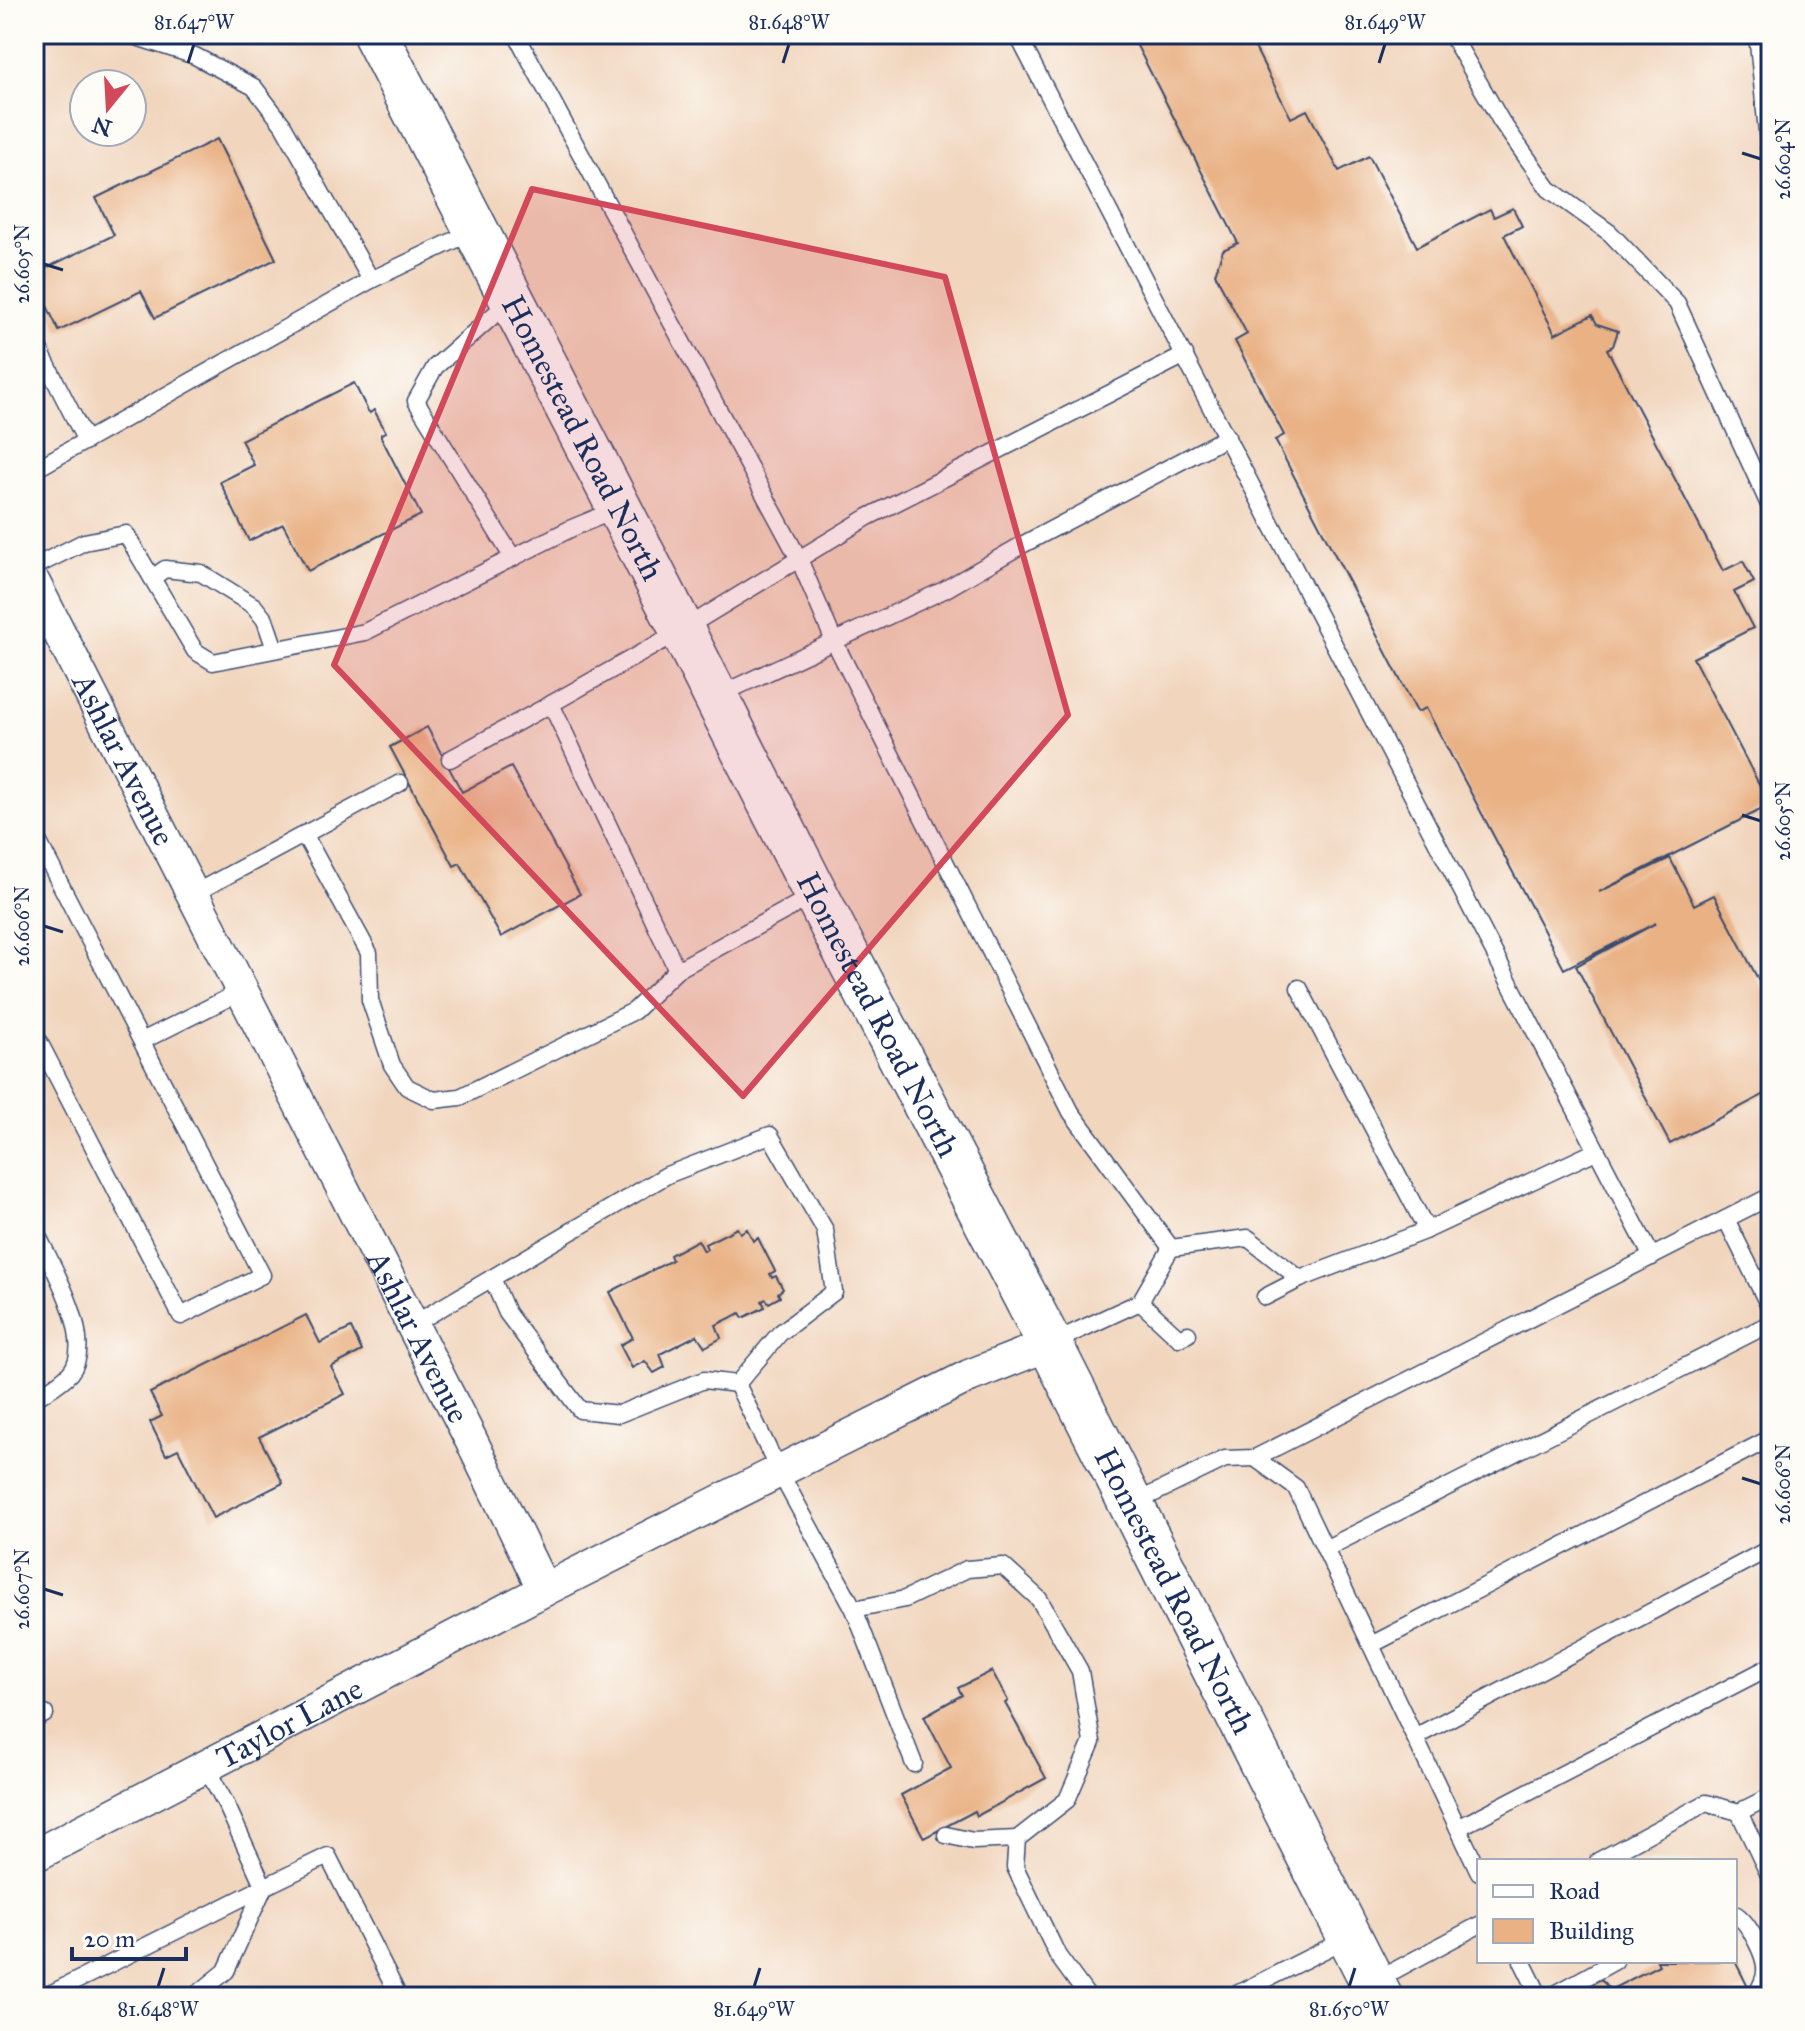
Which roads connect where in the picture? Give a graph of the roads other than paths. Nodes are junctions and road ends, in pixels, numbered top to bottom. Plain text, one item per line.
1 (127, 34) edge
2 (375, 34) edge
3 (516, 34) edge
4 (1017, 34) edge
5 (1451, 34) edge
6 (1757, 34) edge
7 (1771, 170) edge
8 (476, 230) junction
9 (371, 280) junction
10 (512, 299) junction
11 (34, 339) edge
12 (1185, 355) junction
13 (1227, 437) junction
14 (86, 441) junction
15 (34, 470) edge
16 (619, 508) junction
17 (1771, 509) edge
18 (513, 558) junction
19 (799, 559) junction
20 (34, 567) edge
21 (152, 578) junction
22 (34, 583) edge
23 (45, 630) edge
24 (682, 630) junction
25 (834, 641) junction
26 (275, 649) junction
27 (715, 696) junction
28 (551, 704) junction
29 (450, 759) dead end
30 (400, 783) dead end
31 (34, 833) edge
32 (304, 834) junction
33 (193, 894) junction
34 (816, 894) junction
35 (677, 970) junction
36 (1299, 988) dead end
37 (242, 991) junction
38 (34, 1032) edge
39 (142, 1041) junction
40 (1596, 1151) junction
41 (1771, 1196) edge
42 (1726, 1219) junction
43 (34, 1228) edge
44 (1427, 1230) junction
45 (1171, 1248) junction
46 (1652, 1257) junction
47 (492, 1278) junction
48 (1300, 1279) junction
49 (1265, 1297) dead end
50 (1140, 1302) junction
51 (1771, 1310) edge
52 (1771, 1323) edge
53 (412, 1325) junction
54 (1188, 1334) dead end
55 (1050, 1344) junction
56 (737, 1384) junction
57 (34, 1399) edge
58 (1771, 1438) edge
59 (1255, 1458) junction
60 (779, 1471) junction
61 (1131, 1505) junction
62 (1771, 1548) edge
63 (1325, 1549) junction
64 (544, 1590) junction
65 (854, 1609) junction
66 (1371, 1645) junction
67 (1771, 1666) edge
68 (1415, 1737) junction
69 (914, 1764) dead end
70 (205, 1766) junction
71 (1771, 1796) edge
72 (1739, 1812) junction
73 (1458, 1828) junction
74 (946, 1835) dead end
75 (1017, 1839) junction
76 (34, 1856) edge
77 (1602, 1859) edge
78 (1477, 1868) edge
79 (1771, 1879) edge
80 (264, 1887) junction
81 (1737, 1915) edge
82 (1477, 1926) edge
83 (1350, 1937) junction
84 (1523, 1963) edge
85 (1611, 1963) edge
86 (1768, 1976) edge
87 (1377, 1990) edge
88 (44, 1997) edge
89 (194, 1997) edge
90 (399, 1997) edge
91 (1088, 1997) edge
92 (1231, 1997) edge
93 (1540, 1997) edge
94 (1550, 1997) edge
95 (1755, 1997) edge

1 - 9 lane
2 - 8 main road, Homestead Road North
3 - 19 lane
4 - 12 lane
5 - 17 lane
6 - 7 lane
8 - 9 lane
8 - 10 main road, Homestead Road North
9 - 14 lane
10 - 16 main road, Homestead Road North
10 - 18 lane
11 - 14 lane
12 - 13 lane
12 - 19 lane
13 - 25 lane
13 - 40 lane
14 - 15 lane
16 - 18 lane
16 - 24 main road, Homestead Road North
18 - 26 lane
19 - 24 lane
19 - 25 lane
20 - 21 lane
21 - 26 lane
21 - 26 lane
22 - 23 street, Ashlar Avenue
23 - 33 street, Ashlar Avenue
24 - 27 main road, Homestead Road North
24 - 28 lane
25 - 27 lane
25 - 45 lane
27 - 34 main road, Homestead Road North
28 - 29 lane
28 - 35 lane
30 - 32 lane
31 - 39 lane
32 - 33 lane
32 - 35 lane
33 - 37 street, Ashlar Avenue
34 - 35 lane
34 - 55 main road, Homestead Road North
36 - 44 lane
37 - 39 lane
37 - 53 street, Ashlar Avenue
38 - 39 lane
40 - 44 lane
40 - 46 lane
41 - 42 lane
42 - 46 lane
42 - 51 lane
43 - 57 lane
44 - 48 lane
45 - 48 lane
45 - 50 lane
46 - 59 lane
47 - 53 lane
47 - 56 lane
47 - 56 lane
48 - 49 lane
50 - 54 lane
50 - 55 lane
52 - 63 lane
53 - 64 street, Ashlar Avenue
55 - 60 street
55 - 61 main road, Homestead Road North
56 - 60 lane
58 - 66 lane
59 - 61 lane
59 - 63 lane
60 - 64 street
60 - 65 lane
61 - 83 main road, Homestead Road North
62 - 68 lane
63 - 66 lane
64 - 70 street, Taylor Lane
65 - 69 lane
65 - 75 lane
66 - 68 lane
67 - 73 lane
68 - 73 lane
70 - 76 street, Taylor Lane
70 - 80 lane
71 - 72 lane
72 - 77 lane
72 - 79 lane
73 - 78 lane
74 - 75 lane
75 - 91 lane
80 - 88 lane
80 - 89 lane
80 - 90 lane
81 - 86 lane
82 - 87 lane
83 - 87 main road, Homestead Road North
83 - 92 lane
84 - 93 lane
85 - 94 lane
86 - 95 lane

